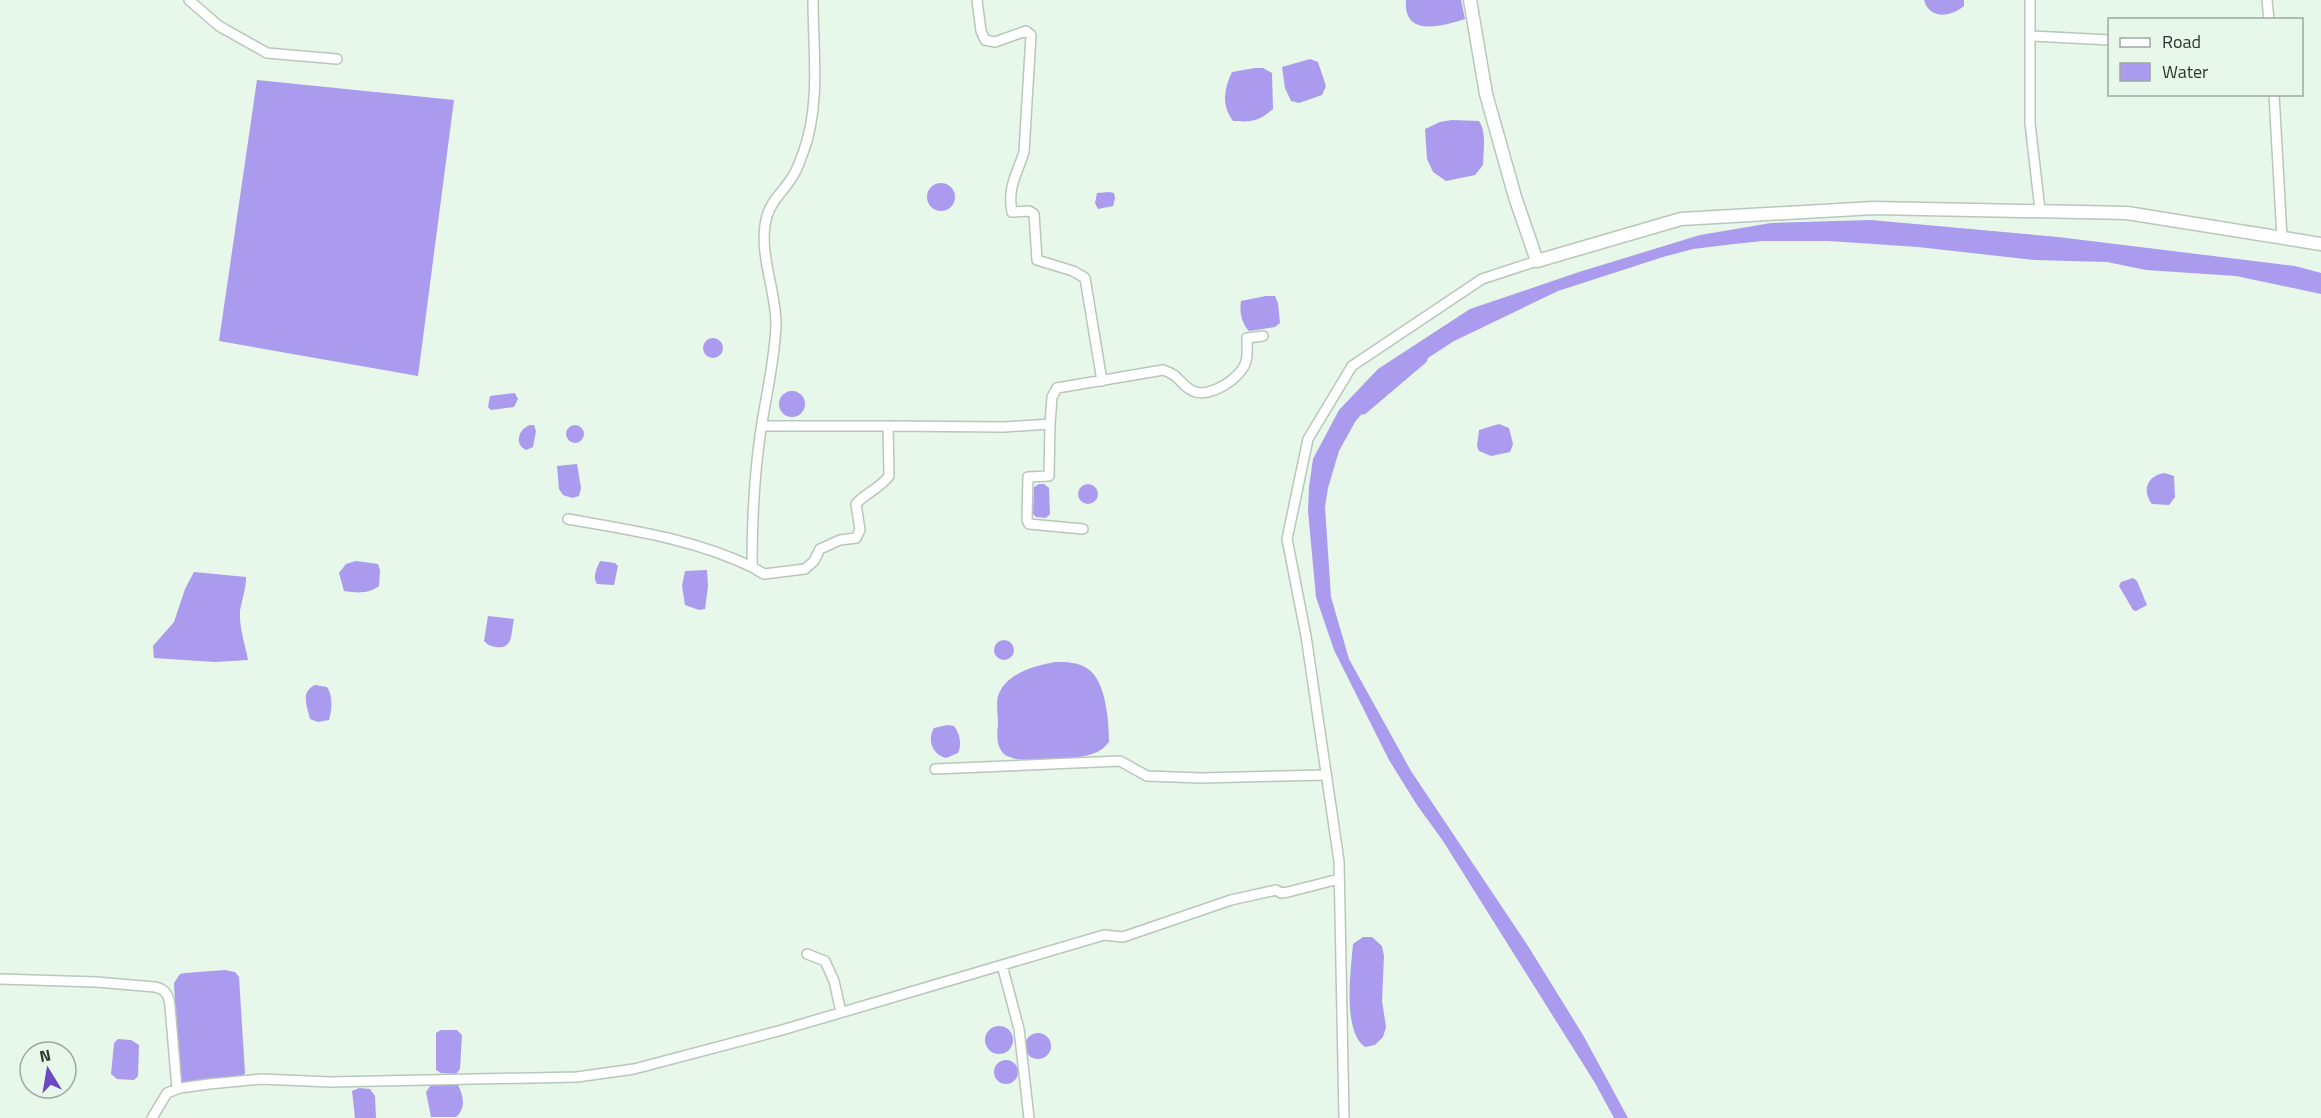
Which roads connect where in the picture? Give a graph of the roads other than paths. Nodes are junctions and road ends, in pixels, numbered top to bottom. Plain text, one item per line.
1 (189, 0) edge
2 (813, 0) edge
3 (977, 0) edge
4 (1470, 0) edge
5 (2030, 0) edge
6 (2267, 0) edge
7 (2269, 18) edge
8 (2030, 36) junction
9 (2108, 40) edge
10 (337, 59) dead end
11 (2274, 96) edge
12 (2040, 210) junction
13 (2282, 238) junction
14 (2321, 244) edge
15 (1537, 261) junction
16 (1263, 336) dead end
17 (1102, 381) junction
18 (1050, 424) junction
19 (762, 426) junction
20 (888, 426) junction
21 (568, 519) dead end
22 (1083, 529) dead end
23 (752, 567) junction
24 (935, 768) dead end
25 (1326, 775) junction
26 (1339, 879) junction
27 (807, 954) dead end
28 (1002, 965) junction
29 (0, 979) edge
30 (841, 1012) junction
31 (177, 1089) junction
32 (152, 1118) edge
33 (1029, 1118) edge
34 (1344, 1118) edge

1 - 10 street
2 - 19 street
3 - 17 street
4 - 15 main road
5 - 8 street
6 - 7 street
8 - 9 street
8 - 12 street
11 - 13 street
12 - 13 main road
12 - 15 main road
13 - 14 main road
15 - 25 street
16 - 17 street
17 - 18 street
18 - 20 street
18 - 22 street
19 - 20 street
19 - 23 street
20 - 23 street
21 - 23 street
24 - 25 street
25 - 26 street
26 - 28 street
26 - 34 street
27 - 30 street
28 - 30 street
28 - 33 street
29 - 31 street
30 - 31 street
31 - 32 street

